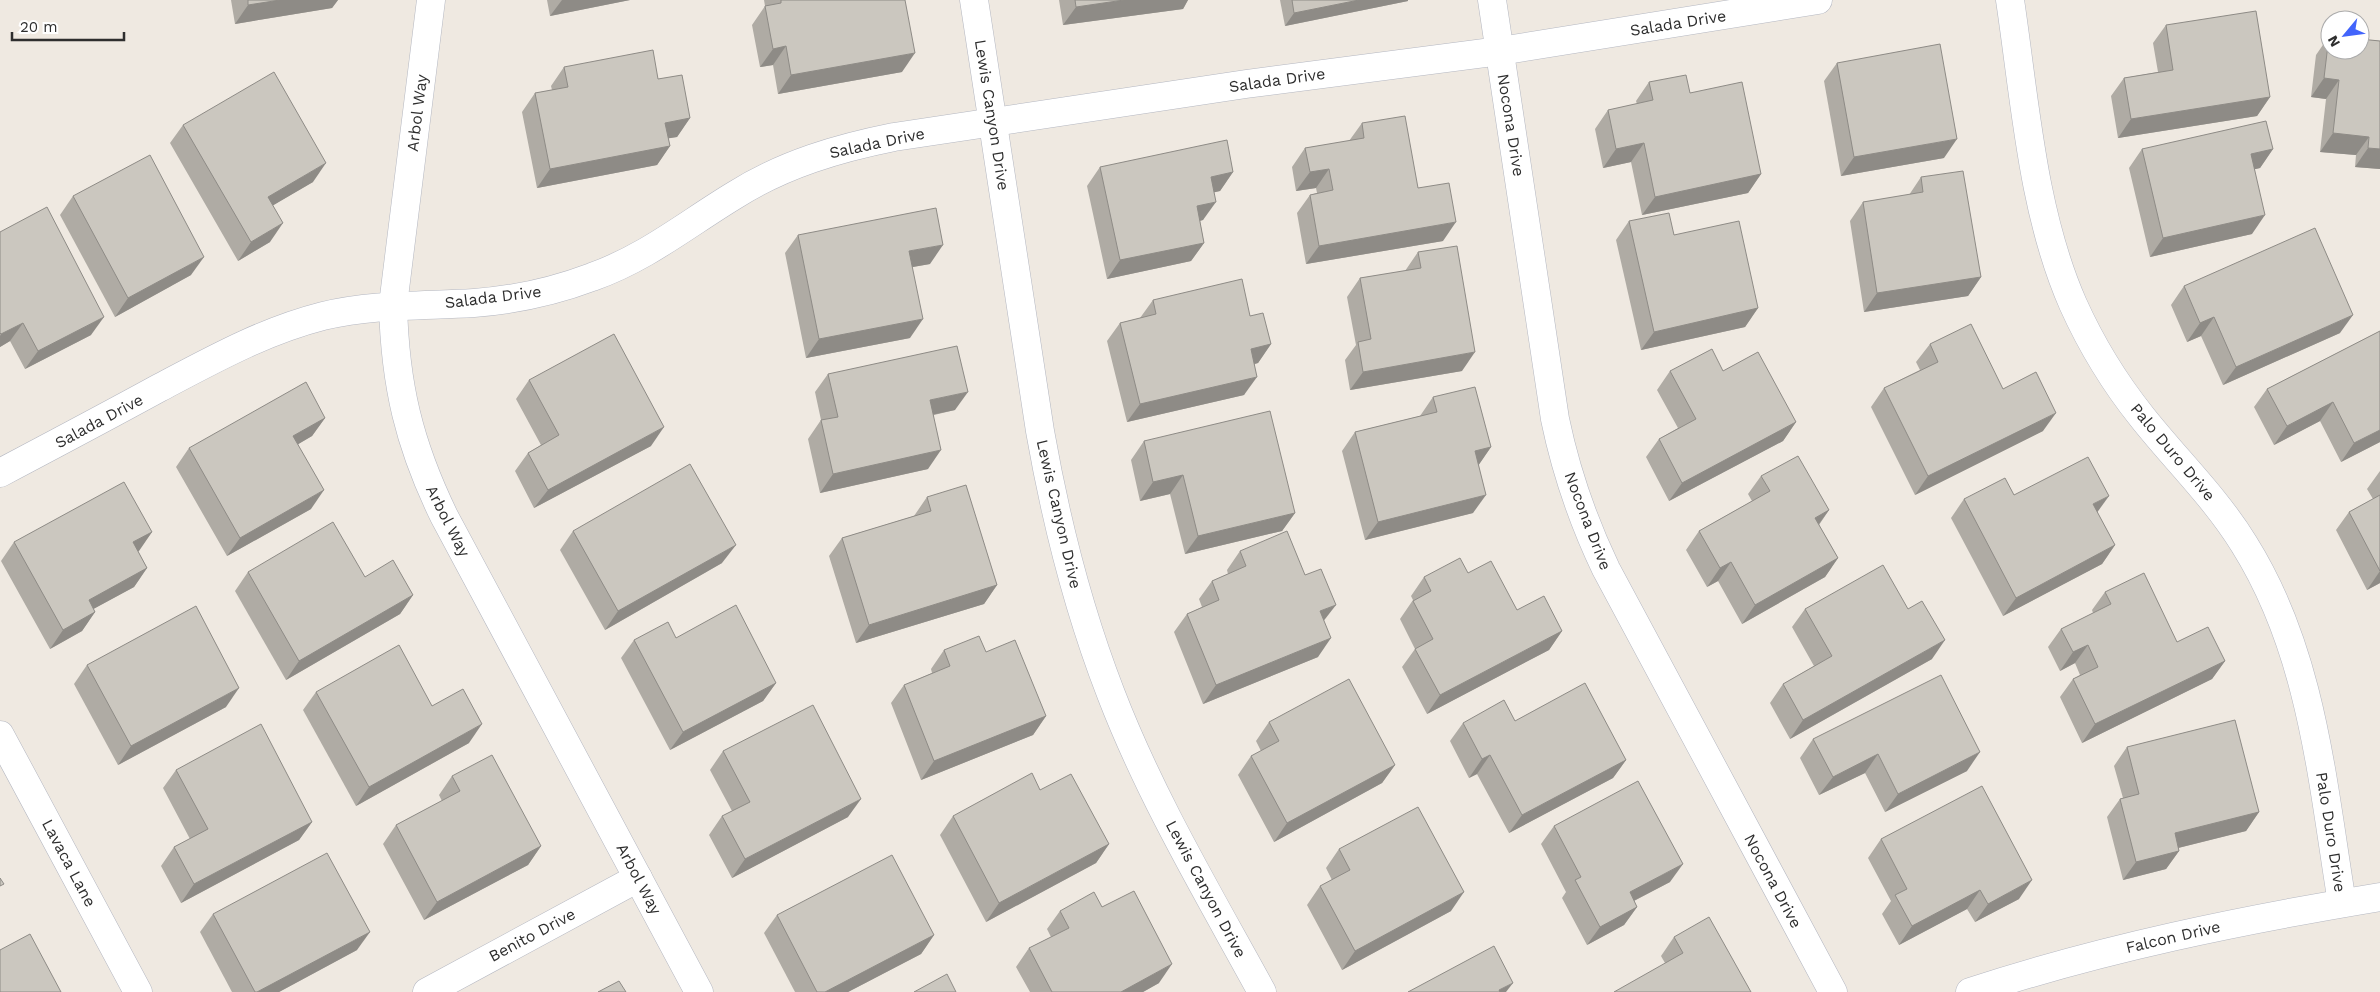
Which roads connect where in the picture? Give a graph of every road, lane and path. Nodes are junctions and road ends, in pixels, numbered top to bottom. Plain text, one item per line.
1 (431, 0) edge
2 (974, 0) edge
3 (1492, 0) edge
4 (1818, 0) edge
5 (2010, 0) edge
6 (1500, 51) junction
7 (993, 122) junction
8 (393, 305) junction
9 (0, 473) edge
10 (0, 735) edge
11 (638, 878) junction
12 (2380, 897) edge
13 (2342, 903) junction
14 (138, 992) edge
15 (426, 992) edge
16 (699, 992) edge
17 (1262, 992) edge
18 (1833, 992) edge
19 (1970, 992) edge

1 - 8 street, Arbol Way
2 - 7 street, Lewis Canyon Drive
3 - 6 street, Nocona Drive
4 - 6 street, Salada Drive
5 - 13 street, Palo Duro Drive
6 - 7 street, Salada Drive
6 - 18 street, Nocona Drive
7 - 8 street, Salada Drive
7 - 17 street, Lewis Canyon Drive
8 - 9 street, Salada Drive
8 - 11 street, Arbol Way
10 - 14 street, Lavaca Lane
11 - 15 street, Benito Drive
11 - 16 street, Arbol Way
12 - 13 street, Falcon Drive
13 - 19 street, Falcon Drive

